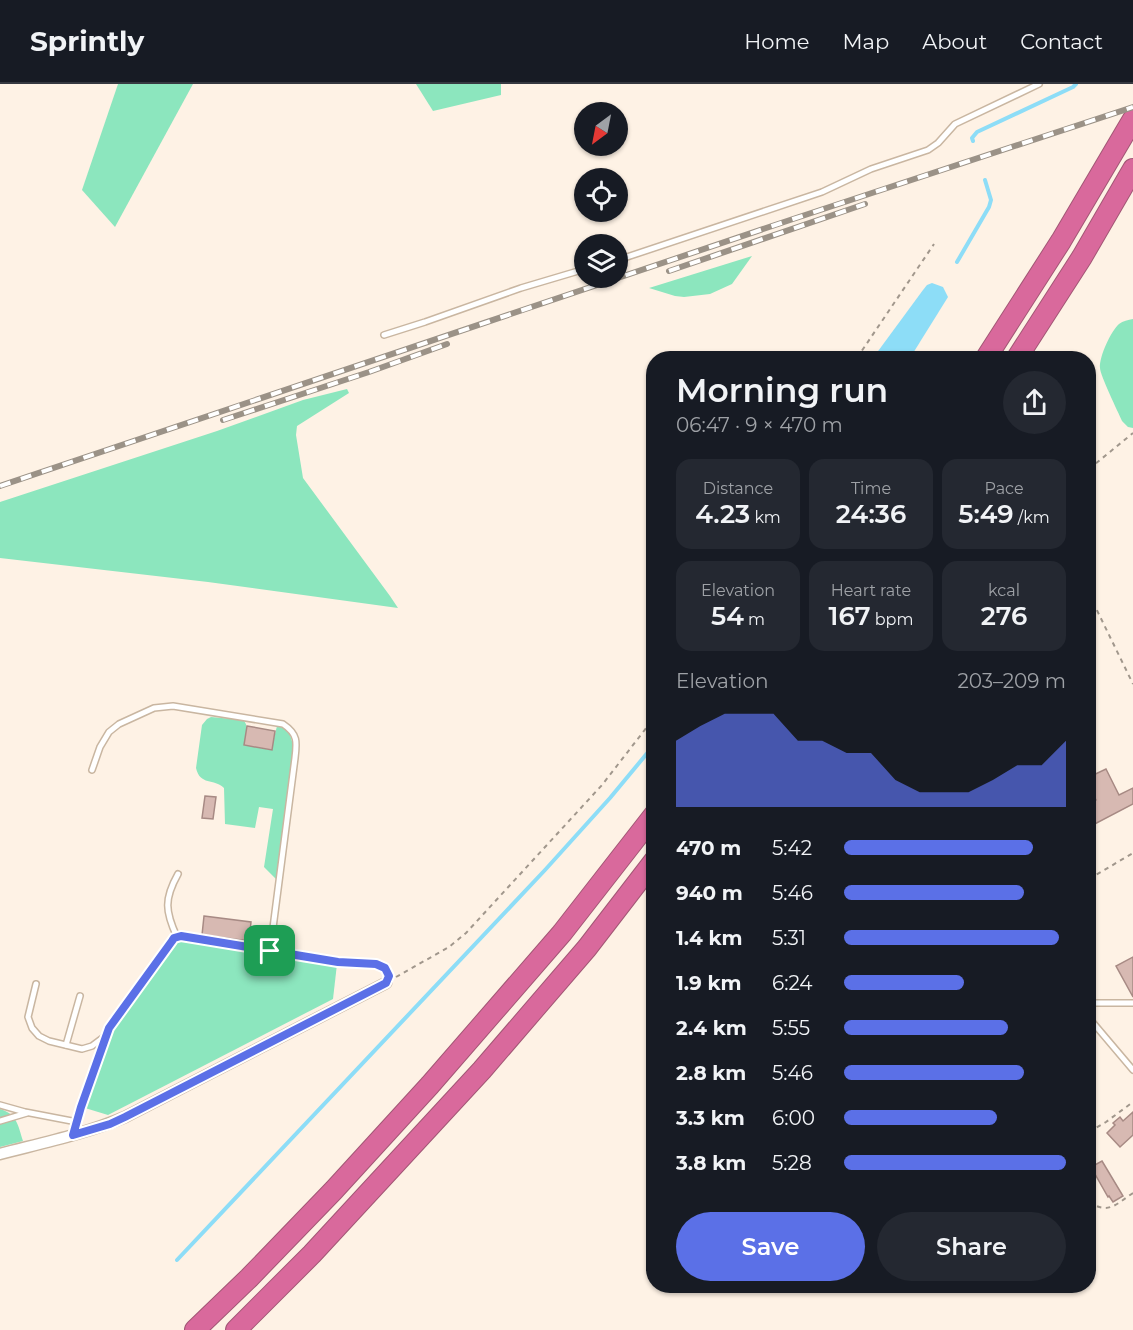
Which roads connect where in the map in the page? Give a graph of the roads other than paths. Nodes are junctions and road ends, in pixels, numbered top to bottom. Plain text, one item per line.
1 (1039, 84) edge
2 (1133, 119) edge
3 (1133, 169) edge
4 (628, 257) edge
5 (574, 272) edge
6 (384, 335) dead end
7 (990, 351) edge
8 (1022, 351) edge
9 (92, 770) dead end
10 (646, 825) edge
11 (646, 871) edge
12 (178, 874) dead end
13 (177, 937) junction
14 (270, 951) junction
15 (386, 983) joint
16 (36, 984) dead end
17 (80, 996) dead end
18 (1096, 1003) edge
19 (1133, 1003) edge
20 (1096, 1026) edge
21 (105, 1037) junction
22 (66, 1045) junction
23 (1133, 1070) edge
24 (0, 1105) edge
25 (28, 1113) junction
26 (0, 1121) edge
27 (76, 1122) junction
28 (73, 1135) junction
29 (0, 1154) edge
30 (195, 1330) edge
31 (236, 1330) edge

1 - 4 lane
2 - 7 highway
3 - 8 highway
5 - 6 lane
9 - 14 lane
10 - 30 highway
11 - 31 highway
12 - 13 lane
13 - 14 lane
13 - 21 lane
14 - 15 lane
15 - 28 street
16 - 22 lane
17 - 22 lane
18 - 19 lane
20 - 23 lane
21 - 22 lane
21 - 27 lane
24 - 25 lane
25 - 26 lane
25 - 27 lane
27 - 28 lane
28 - 29 street

